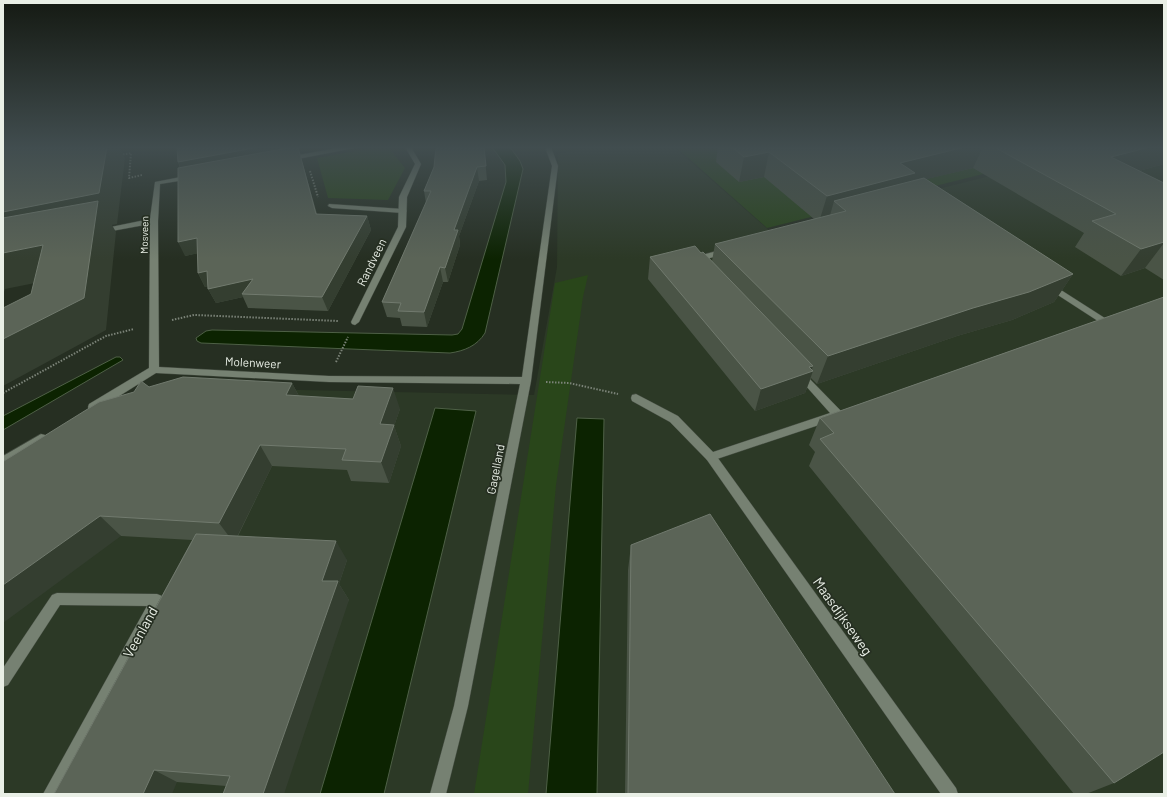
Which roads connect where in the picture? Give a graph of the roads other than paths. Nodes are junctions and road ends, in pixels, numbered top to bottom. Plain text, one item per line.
1 (157, 184) edge
2 (409, 184) edge
3 (553, 184) edge
4 (332, 206) dead end
5 (403, 210) junction
6 (154, 221) junction
7 (94, 233) edge
8 (739, 248) edge
9 (699, 265) edge
10 (1043, 281) edge
11 (355, 322) road end
12 (1093, 329) edge
13 (795, 369) edge
14 (154, 370) junction
15 (526, 381) junction
16 (636, 398) road end
17 (82, 414) edge
18 (49, 433) edge
19 (711, 457) junction
20 (3, 461) edge
21 (3, 680) edge
22 (51, 794) edge
23 (438, 794) edge
24 (950, 794) edge

1 - 6 street, Mosveen
2 - 5 street, Randveen
3 - 15 street, Gagelland
4 - 5 street
5 - 11 street, Randveen
6 - 7 street
6 - 14 street, Mosveen
8 - 9 street
10 - 12 street
13 - 19 street
14 - 15 street, Molenweer
14 - 17 street
15 - 23 street, Gagelland
16 - 19 street, Maasdijkseweg
18 - 20 street
19 - 24 street, Maasdijkseweg
21 - 22 street, Veenland

